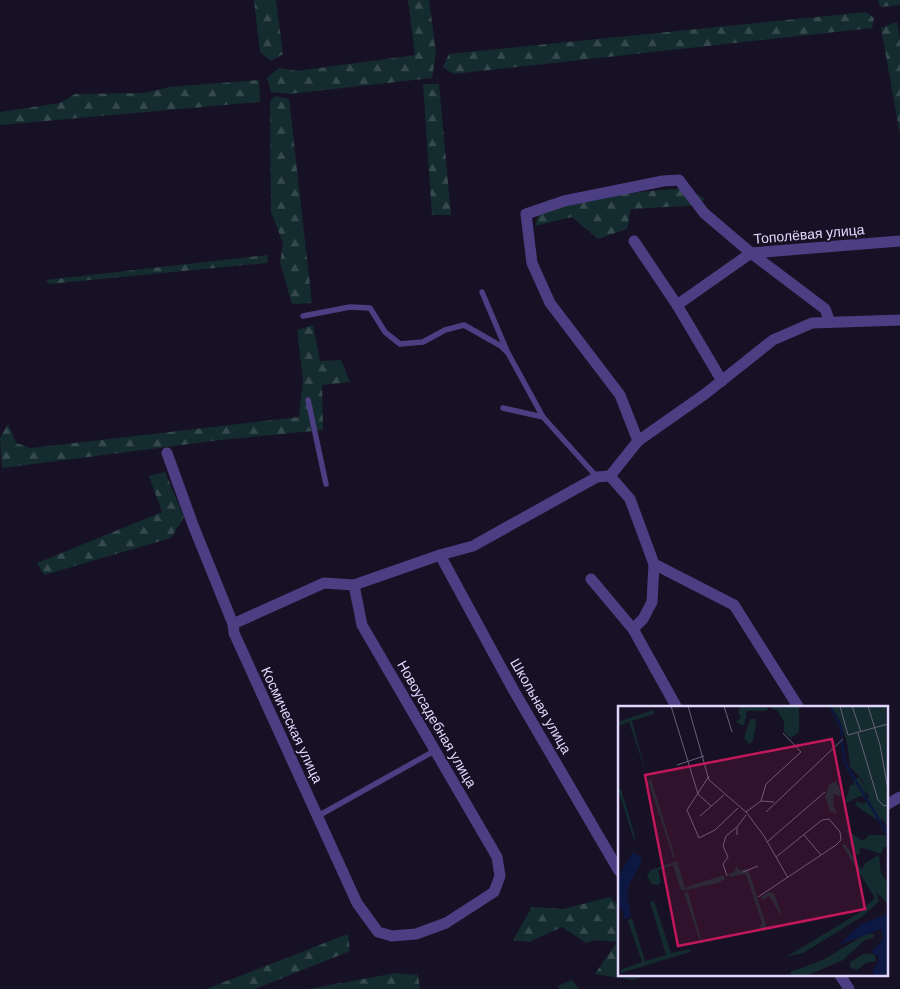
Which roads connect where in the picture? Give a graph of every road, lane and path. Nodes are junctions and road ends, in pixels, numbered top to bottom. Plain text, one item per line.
1 (634, 241) dead end
2 (900, 241) edge
3 (751, 253) junction
4 (482, 292) dead end
5 (677, 305) junction
6 (304, 316) dead end
7 (900, 320) edge
8 (830, 322) junction
9 (508, 352) junction
10 (722, 381) junction
11 (308, 400) dead end
12 (503, 408) dead end
13 (542, 416) junction
14 (638, 441) junction
15 (168, 453) dead end
16 (610, 476) junction
17 (597, 477) junction
18 (326, 484) dead end
19 (440, 555) junction
20 (654, 564) junction
21 (591, 579) dead end
22 (354, 585) junction
23 (233, 624) junction
24 (633, 629) junction
25 (677, 706) edge
26 (798, 706) edge
27 (436, 750) junction
28 (900, 797) edge
29 (888, 804) edge
30 (317, 816) junction
31 (618, 869) edge
32 (378, 932) joint
33 (841, 976) edge
34 (849, 989) edge

1 - 5 street
2 - 3 street, Тополёвая улица
3 - 5 street, Тополёвая улица
3 - 8 street
3 - 14 street
4 - 9 lane
5 - 10 street
6 - 9 lane
7 - 8 street
8 - 10 street
9 - 13 lane
10 - 14 street
11 - 18 lane
12 - 13 lane
13 - 17 lane
14 - 16 street
15 - 23 street, Космическая улица
16 - 17 street
16 - 20 street
17 - 19 street
19 - 22 street
19 - 31 street, Школьная улица
20 - 24 street
20 - 26 street
21 - 24 street
22 - 23 street
22 - 27 street, Новоусадебная улица
23 - 30 street, Космическая улица
24 - 25 street
27 - 30 lane
27 - 32 street, Новоусадебная улица
28 - 29 street
30 - 32 street, Космическая улица
33 - 34 street

